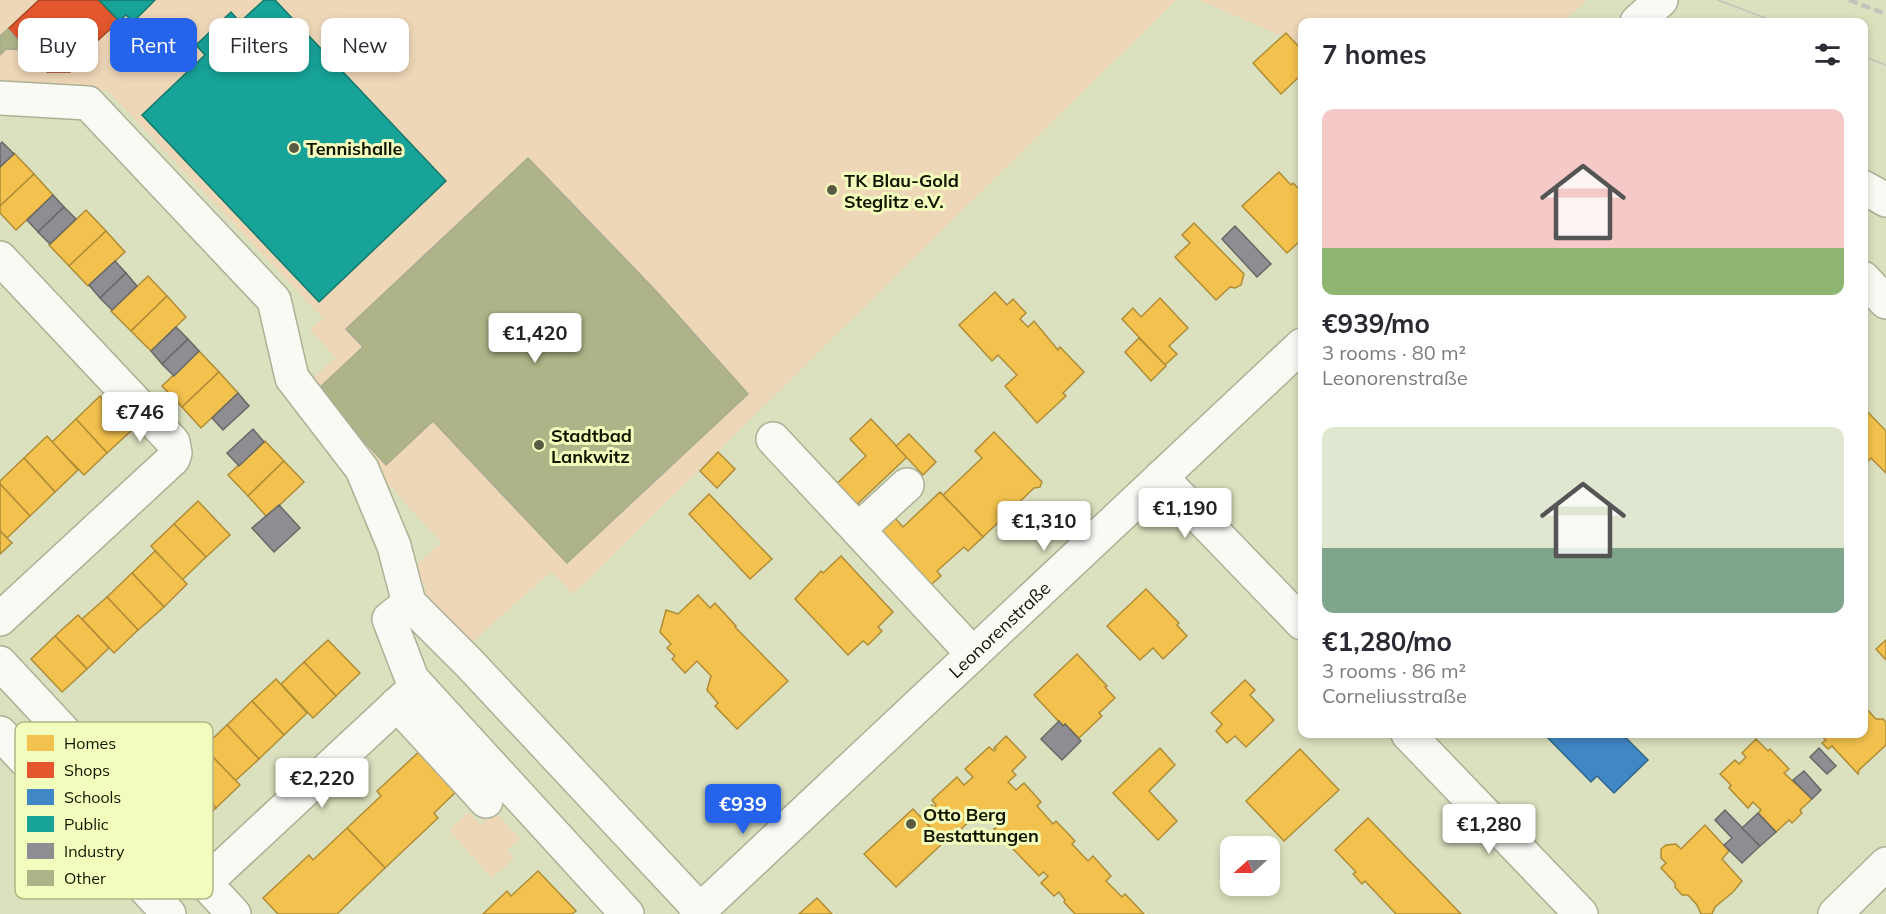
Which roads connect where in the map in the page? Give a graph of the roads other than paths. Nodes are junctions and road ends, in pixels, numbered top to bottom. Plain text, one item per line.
1 (1661, 0) edge
2 (1641, 18) edge
3 (0, 98) edge
4 (1868, 190) edge
5 (1886, 200) edge
6 (0, 258) edge
7 (1868, 283) edge
8 (1886, 302) edge
9 (1298, 349) edge
10 (773, 439) dead end
11 (1161, 477) junction
12 (907, 485) dead end
13 (858, 530) junction
14 (410, 603) junction
15 (1298, 619) edge
16 (0, 620) edge
17 (973, 654) junction
18 (0, 663) edge
19 (55, 722) edge
20 (0, 733) edge
21 (1412, 738) edge
22 (15, 749) edge
23 (486, 801) dead end
24 (1886, 864) edge
25 (213, 876) edge
26 (213, 892) edge
27 (155, 899) edge
28 (698, 912) edge
29 (169, 914) edge
30 (234, 914) edge
31 (627, 914) edge
32 (1581, 914) edge
33 (1835, 914) edge

1 - 2 street
3 - 14 street
4 - 5 street
6 - 16 street
7 - 8 street
9 - 11 street, Leonorenstraße
10 - 13 street
11 - 15 street
11 - 17 street, Leonorenstraße
12 - 13 street
13 - 17 street
14 - 28 street
14 - 31 street
17 - 28 street, Leonorenstraße
18 - 19 street
20 - 22 street
21 - 32 street
23 - 25 street
24 - 33 street
26 - 30 street
27 - 29 street

